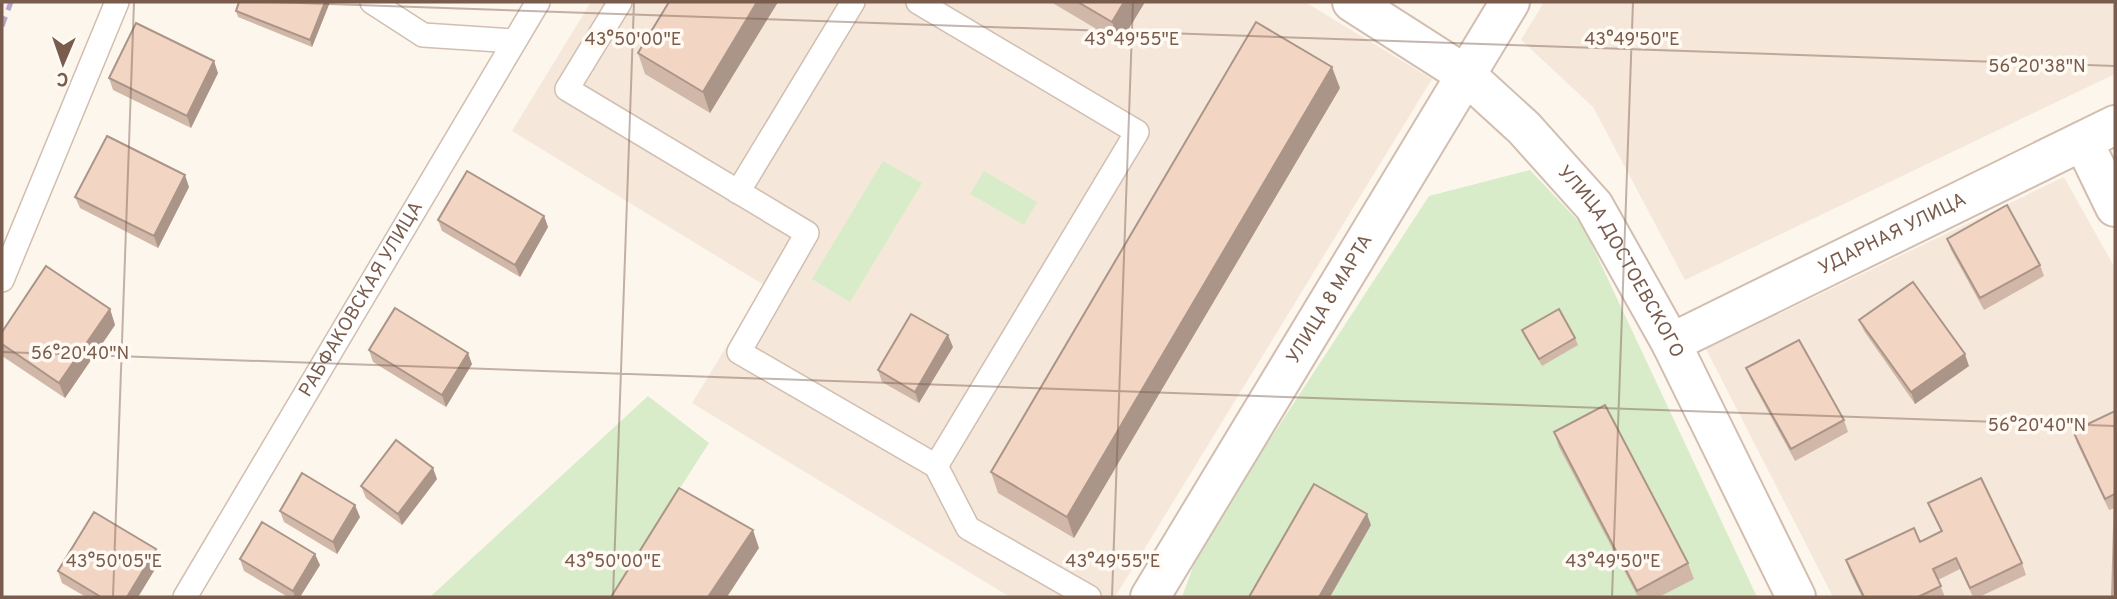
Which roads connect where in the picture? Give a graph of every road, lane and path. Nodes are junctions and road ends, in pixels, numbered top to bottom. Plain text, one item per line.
1 (117, 2) edge
2 (372, 2) edge
3 (538, 2) edge
4 (620, 2) edge
5 (853, 2) edge
6 (918, 2) edge
7 (1352, 2) edge
8 (1510, 2) edge
9 (514, 41) junction
10 (1466, 75) junction
11 (2099, 133) edge
12 (738, 192) junction
13 (2115, 206) edge
14 (2, 280) edge
15 (1671, 343) junction
16 (936, 466) junction
17 (185, 597) edge
18 (1089, 597) edge
19 (1150, 597) edge
20 (1796, 597) edge

1 - 14 lane
2 - 9 lane
3 - 9 lane, РАБФАКОВСКАЯ УЛИЦА
4 - 12 lane
5 - 12 lane
6 - 16 lane
7 - 10 street, УЛИЦА ДОСТОЕВСКОГО
8 - 10 street, УЛИЦА 8 МАРТА
9 - 17 lane, РАБФАКОВСКАЯ УЛИЦА
10 - 15 street, УЛИЦА ДОСТОЕВСКОГО
10 - 19 street, УЛИЦА 8 МАРТА
11 - 13 street
11 - 15 street, УДАРНАЯ УЛИЦА
12 - 16 lane
15 - 20 street, УЛИЦА ДОСТОЕВСКОГО
16 - 18 lane

